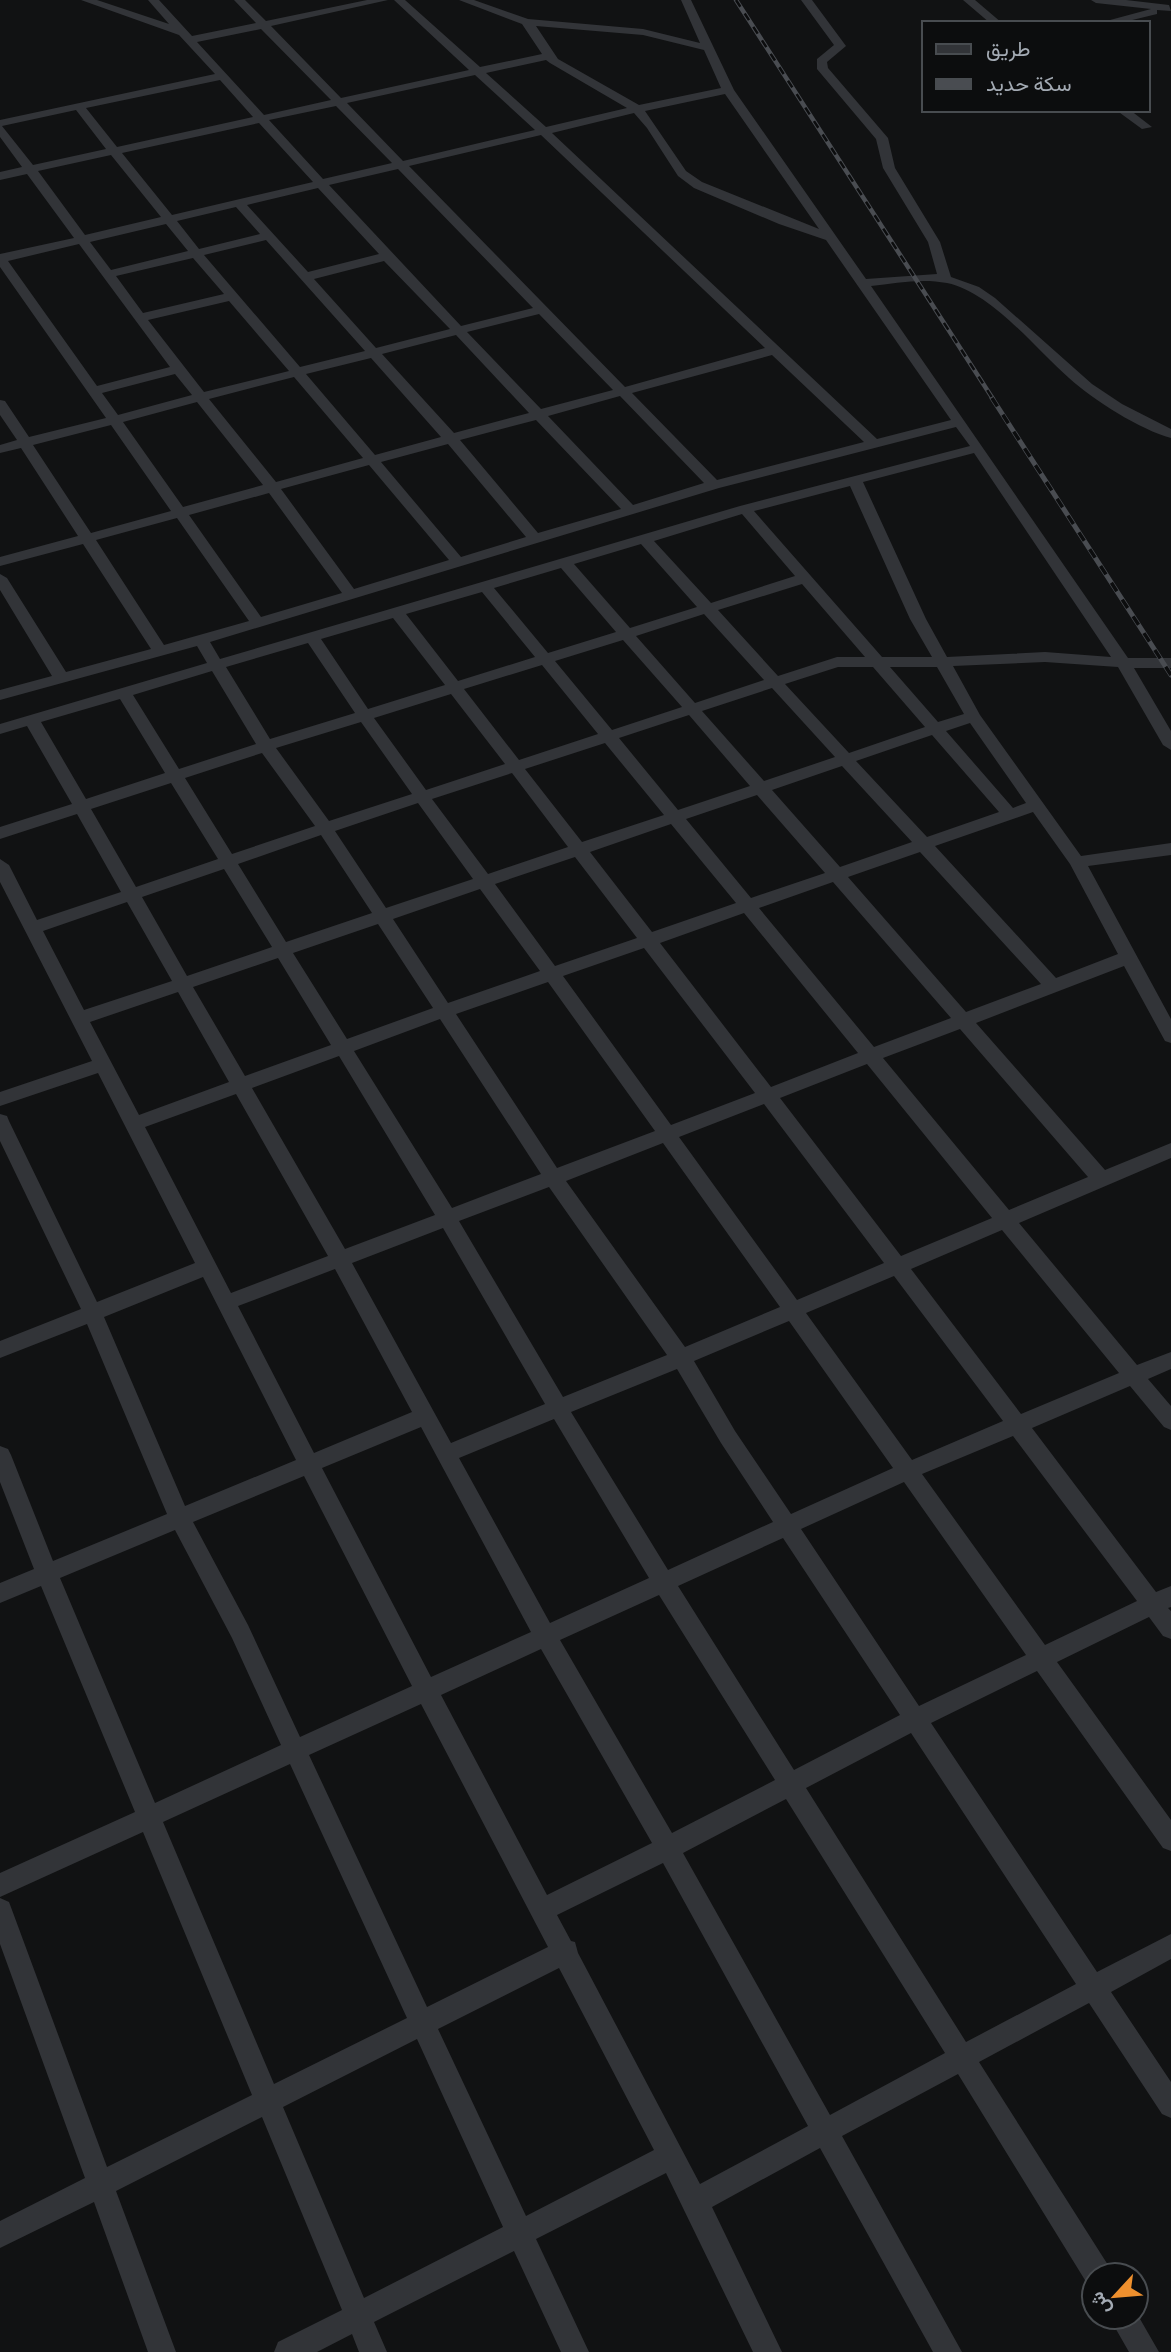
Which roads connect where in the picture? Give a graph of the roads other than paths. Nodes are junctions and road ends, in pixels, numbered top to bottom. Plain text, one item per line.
1 (86, 0) edge
2 (153, 0) edge
3 (239, 0) edge
4 (383, 0) edge
5 (399, 0) edge
6 (464, 0) edge
7 (686, 0) edge
8 (806, 0) edge
9 (821, 0) edge
10 (968, 0) edge
11 (1096, 0) edge
12 (1168, 6) edge
13 (816, 13) junction
14 (994, 21) edge
15 (1112, 21) edge
16 (526, 22) junction
17 (262, 24) junction
18 (186, 36) junction
19 (708, 48) junction
20 (547, 56) junction
21 (477, 69) junction
22 (222, 76) junction
23 (728, 90) junction
24 (338, 100) junction
25 (78, 106) junction
26 (637, 109) junction
27 (1125, 112) edge
28 (263, 118) junction
29 (0, 122) edge
30 (1146, 127) dead end
31 (0, 130) edge
32 (543, 131) junction
33 (114, 150) junction
34 (399, 164) junction
35 (29, 169) junction
36 (0, 176) edge
37 (322, 183) junction
38 (238, 202) junction
39 (169, 219) junction
40 (268, 236) junction
41 (830, 237) junction
42 (82, 239) junction
43 (196, 253) junction
44 (387, 256) junction
45 (0, 259) edge
46 (110, 274) junction
47 (305, 277) junction
48 (945, 279) junction
49 (865, 283) junction
50 (232, 296) junction
51 (543, 309) junction
52 (141, 318) junction
53 (458, 332) junction
54 (774, 350) junction
55 (373, 353) junction
56 (178, 369) junction
57 (298, 373) junction
58 (94, 391) junction
59 (625, 392) junction
60 (201, 398) junction
61 (0, 404) edge
62 (541, 414) junction
63 (114, 419) junction
64 (959, 422) junction
65 (1171, 433) edge
66 (451, 439) junction
67 (25, 442) junction
68 (873, 443) junction
69 (978, 448) junction
70 (0, 449) edge
71 (372, 461) junction
72 (855, 480) junction
73 (714, 485) junction
74 (273, 488) junction
75 (745, 509) junction
76 (630, 510) junction
77 (181, 514) junction
78 (87, 538) junction
79 (536, 539) junction
80 (644, 540) junction
81 (0, 562) edge
82 (459, 562) junction
83 (564, 562) junction
84 (0, 578) edge
85 (805, 578) junction
86 (484, 585) junction
87 (351, 595) junction
88 (708, 609) junction
89 (396, 611) junction
90 (258, 623) junction
91 (625, 635) junction
92 (311, 636) junction
93 (201, 640) junction
94 (160, 651) junction
95 (544, 659) junction
96 (876, 661) junction
97 (943, 662) junction
98 (1123, 663) junction
99 (1171, 663) edge
100 (216, 664) junction
101 (61, 677) junction
102 (776, 682) junction
103 (456, 688) junction
104 (123, 691) junction
105 (0, 695) edge
106 (692, 710) junction
107 (365, 715) junction
108 (973, 716) junction
109 (32, 720) junction
110 (0, 729) edge
111 (935, 729) junction
112 (611, 737) junction
113 (1171, 745) edge
114 (266, 746) junction
115 (846, 759) junction
116 (515, 766) junction
117 (176, 776) junction
118 (760, 788) junction
119 (422, 796) junction
120 (1037, 805) junction
121 (82, 807) junction
122 (1009, 814) junction
123 (673, 817) junction
124 (325, 828) junction
125 (0, 833) edge
126 (922, 844) junction
127 (577, 849) junction
128 (1171, 849) edge
129 (229, 861) junction
130 (1077, 862) junction
131 (0, 865) edge
132 (837, 875) junction
133 (484, 881) junction
134 (5, 887) edge
135 (131, 894) junction
136 (749, 906) junction
137 (382, 915) junction
138 (33, 928) junction
139 (646, 940) junction
140 (281, 948) junction
141 (1129, 957) junction
142 (551, 974) junction
143 (181, 982) junction
144 (1052, 985) junction
145 (444, 1011) junction
146 (81, 1018) junction
147 (963, 1021) junction
148 (1171, 1036) edge
149 (343, 1048) junction
150 (871, 1054) junction
151 (105, 1064) junction
152 (239, 1086) junction
153 (766, 1096) junction
154 (0, 1099) edge
155 (0, 1121) edge
156 (134, 1124) junction
157 (666, 1135) junction
158 (1171, 1150) edge
159 (554, 1179) junction
160 (1101, 1179) junction
161 (448, 1219) junction
162 (1004, 1220) junction
163 (340, 1259) junction
164 (897, 1265) junction
165 (209, 1266) junction
166 (228, 1302) junction
167 (791, 1310) junction
168 (93, 1314) junction
169 (0, 1350) edge
170 (681, 1358) junction
171 (1171, 1360) edge
172 (1133, 1374) junction
173 (556, 1409) junction
174 (425, 1416) junction
175 (1171, 1421) edge
176 (1017, 1425) junction
177 (446, 1454) junction
178 (0, 1455) edge
179 (311, 1464) junction
180 (907, 1471) junction
181 (180, 1519) junction
182 (787, 1525) junction
183 (47, 1574) junction
184 (663, 1583) junction
185 (0, 1593) edge
186 (1162, 1601) edge
187 (1171, 1629) edge
188 (545, 1636) junction
189 (1041, 1657) junction
190 (426, 1690) junction
191 (917, 1718) junction
192 (295, 1751) junction
193 (790, 1785) junction
194 (150, 1818) junction
195 (1171, 1840) edge
196 (668, 1849) junction
197 (0, 1885) edge
198 (544, 1909) junction
199 (0, 1910) edge
200 (1171, 1946) edge
201 (566, 1951) junction
202 (1092, 1988) junction
203 (423, 2023) junction
204 (964, 2058) junction
205 (268, 2102) junction
206 (1171, 2105) edge
207 (827, 2132) junction
208 (671, 2156) junction
209 (102, 2184) junction
210 (695, 2201) junction
211 (519, 2233) junction
212 (0, 2235) edge
213 (1089, 2261) edge
214 (359, 2316) junction
215 (1132, 2331) edge
216 (162, 2352) edge
217 (288, 2352) edge
218 (373, 2352) edge
219 (575, 2352) edge
220 (768, 2352) edge
221 (948, 2352) edge
222 (1145, 2352) edge

1 - 18 street
2 - 18 street
3 - 17 street
4 - 17 street
5 - 21 street
6 - 16 street
7 - 19 street
8 - 13 street
9 - 13 street
10 - 14 street
11 - 12 street
12 - 15 street
13 - 48 street
16 - 19 street
16 - 20 street
17 - 18 street
17 - 24 street
18 - 22 street
19 - 23 street
20 - 21 street
20 - 26 street
21 - 24 street
21 - 32 street
22 - 25 street
22 - 28 street
23 - 26 street
23 - 41 street
24 - 28 street
24 - 34 street
25 - 29 street
25 - 33 street
26 - 32 street
26 - 41 street
27 - 30 street
28 - 33 street
28 - 37 street
31 - 35 street
32 - 34 street
32 - 54 street
33 - 35 street
33 - 39 street
34 - 37 street
34 - 51 street
35 - 36 street
35 - 42 street
37 - 38 street
37 - 44 street
38 - 39 street
38 - 40 street
39 - 42 street
39 - 43 street
40 - 43 street
40 - 47 street
41 - 49 street
42 - 45 street
42 - 46 street
43 - 46 street
43 - 50 street
44 - 47 street
44 - 53 street
45 - 58 street
46 - 52 street
47 - 55 street
48 - 49 street
48 - 65 street
49 - 64 street
50 - 52 street
50 - 57 street
51 - 53 street
51 - 59 street
52 - 56 street
53 - 55 street
53 - 62 street
54 - 59 street
54 - 68 street
55 - 57 street
55 - 66 street
56 - 58 street
56 - 60 street
57 - 60 street
57 - 71 street
58 - 63 street
59 - 62 street
59 - 73 street
60 - 63 street
60 - 74 street
61 - 67 street
62 - 66 street
62 - 76 street
63 - 67 street
63 - 77 street
64 - 68 street
64 - 69 street
66 - 71 street
66 - 79 street
67 - 70 street
67 - 78 street
68 - 73 street
69 - 72 street
69 - 98 street
71 - 74 street
71 - 82 street
72 - 75 street
72 - 97 street
73 - 76 street
74 - 77 street
74 - 87 street
75 - 80 street
75 - 85 street
76 - 79 street
77 - 78 street
77 - 90 street
78 - 81 street
78 - 94 street
79 - 82 street
80 - 83 street
80 - 88 street
82 - 87 street
83 - 86 street
83 - 91 street
84 - 101 street
85 - 88 street
85 - 96 street
86 - 89 street
86 - 95 street
87 - 90 street
88 - 91 street
88 - 102 street
89 - 92 street
89 - 103 street
90 - 93 street
91 - 95 street
91 - 106 street
92 - 100 street
92 - 107 street
93 - 94 street
93 - 100 street
94 - 101 street
95 - 103 street
95 - 112 street
96 - 97 street
96 - 102 street
96 - 111 street
97 - 98 street
97 - 108 street
98 - 99 street
98 - 113 street
100 - 104 street
100 - 114 street
101 - 105 street
102 - 106 street
102 - 115 street
103 - 107 street
103 - 116 street
104 - 109 street
104 - 117 street
106 - 112 street
106 - 118 street
107 - 114 street
107 - 119 street
108 - 111 street
108 - 120 street
109 - 110 street
109 - 121 street
111 - 115 street
111 - 122 street
112 - 116 street
112 - 123 street
114 - 117 street
114 - 124 street
115 - 118 street
115 - 126 street
116 - 119 street
116 - 127 street
117 - 121 street
117 - 129 street
118 - 123 street
118 - 132 street
119 - 124 street
119 - 133 street
120 - 122 street
120 - 130 street
121 - 125 street
121 - 135 street
122 - 126 street
123 - 127 street
123 - 136 street
124 - 129 street
124 - 137 street
126 - 132 street
126 - 144 street
127 - 133 street
127 - 139 street
128 - 130 street
129 - 135 street
129 - 140 street
130 - 141 street
131 - 134 street
132 - 136 street
132 - 147 street
133 - 137 street
133 - 142 street
134 - 138 street
135 - 138 street
135 - 143 street
136 - 139 street
136 - 150 street
137 - 140 street
137 - 145 street
138 - 146 street
139 - 142 street
139 - 153 street
140 - 143 street
140 - 149 street
141 - 144 street
141 - 148 street
142 - 145 street
142 - 157 street
143 - 146 street
143 - 152 street
144 - 147 street
145 - 149 street
145 - 159 street
146 - 151 street
147 - 150 street
147 - 160 street
149 - 152 street
149 - 161 street
150 - 153 street
150 - 162 street
151 - 154 street
151 - 156 street
152 - 156 street
152 - 163 street
153 - 157 street
153 - 164 street
155 - 168 street
156 - 165 street
157 - 159 street
157 - 167 street
158 - 160 street
159 - 161 street
159 - 170 street
160 - 162 street
161 - 163 street
161 - 173 street
162 - 164 street
162 - 172 street
163 - 166 street
163 - 174 street
164 - 167 street
164 - 176 street
165 - 166 street
165 - 168 street
166 - 179 street
167 - 170 street
167 - 180 street
168 - 169 street
168 - 181 street
170 - 173 street
170 - 182 street
171 - 172 street
172 - 175 street
172 - 176 street
173 - 177 street
173 - 184 street
174 - 177 street
174 - 179 street
176 - 180 street
176 - 186 street
177 - 188 street
178 - 183 street
179 - 181 street
179 - 190 street
180 - 182 street
180 - 189 street
181 - 183 street
181 - 192 street
182 - 184 street
182 - 191 street
183 - 185 street
183 - 194 street
184 - 188 street
184 - 193 street
186 - 187 street
186 - 189 street
188 - 190 street
188 - 196 street
189 - 191 street
189 - 195 street
190 - 192 street
190 - 198 street
191 - 193 street
191 - 202 street
192 - 194 street
192 - 203 street
193 - 196 street
193 - 204 street
194 - 197 street
194 - 205 street
196 - 198 street
196 - 207 street
198 - 201 street
199 - 209 street
200 - 202 street
201 - 203 street
201 - 208 street
202 - 204 street
202 - 206 street
203 - 205 street
203 - 211 street
204 - 207 street
204 - 213 street
205 - 209 street
205 - 214 street
207 - 210 street
207 - 221 street
208 - 210 street
208 - 211 street
209 - 212 street
209 - 216 street
210 - 220 street
211 - 214 street
211 - 219 street
214 - 217 street
214 - 218 street
215 - 222 street

